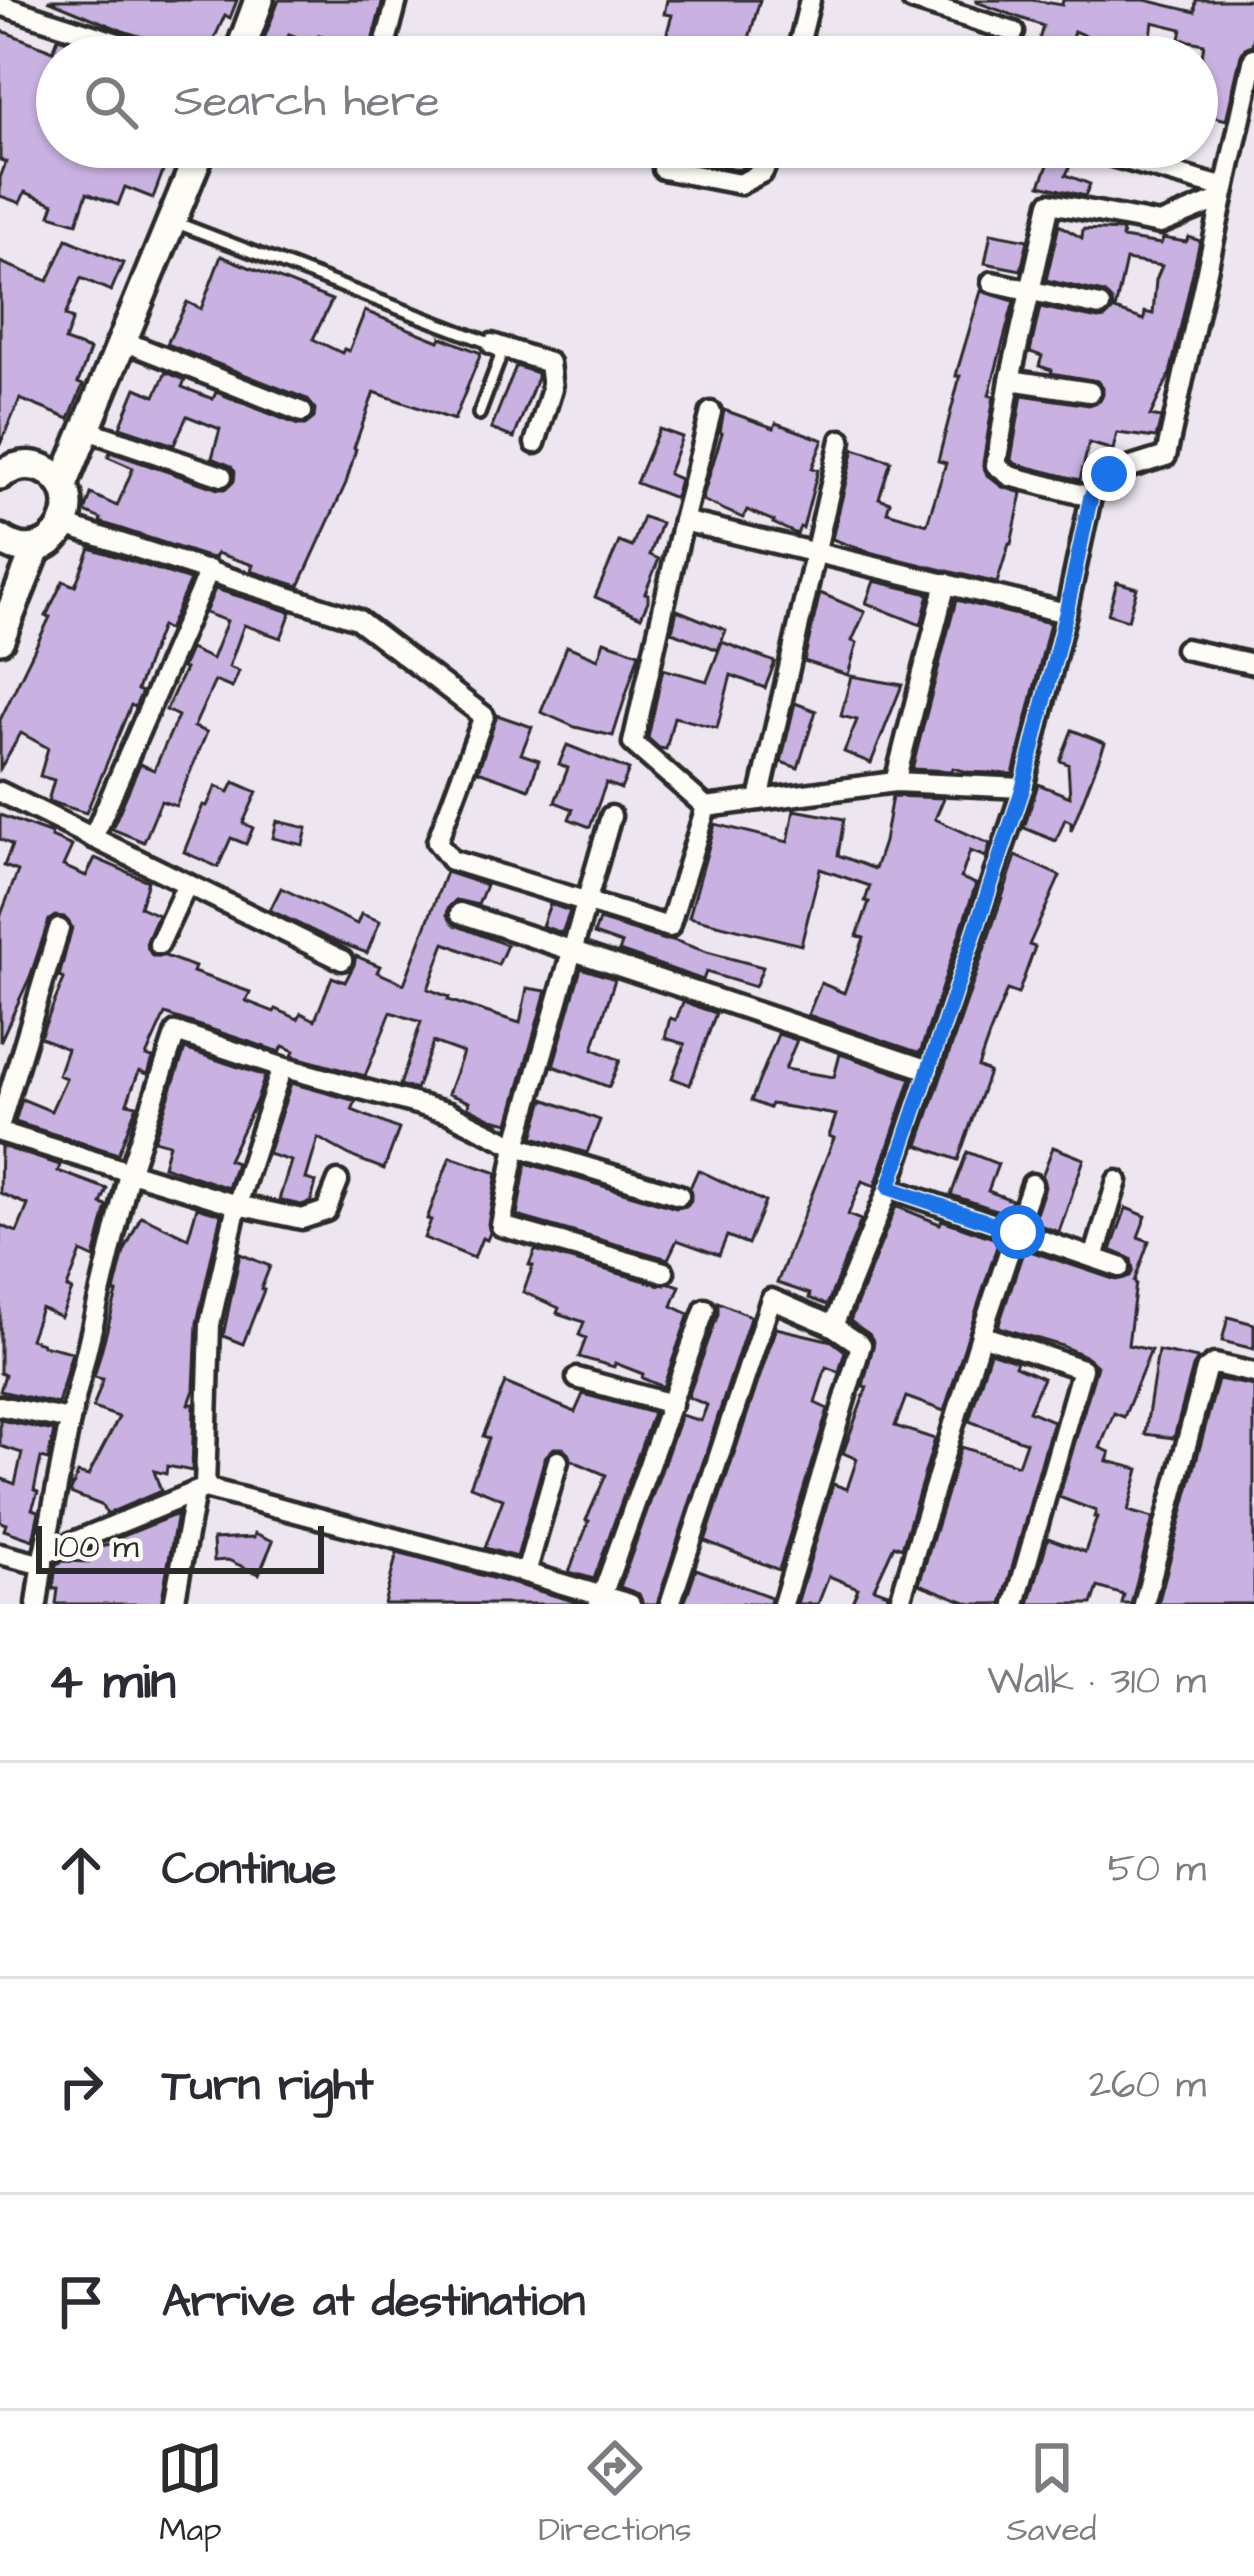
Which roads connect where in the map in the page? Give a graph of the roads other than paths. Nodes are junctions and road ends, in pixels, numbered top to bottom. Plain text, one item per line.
1 (259, 0) edge
2 (397, 0) edge
3 (810, 0) edge
4 (912, 0) edge
5 (0, 4) edge
6 (1014, 32) dead end
7 (97, 36) edge
8 (246, 36) edge
9 (388, 36) edge
10 (801, 36) edge
11 (1254, 58) edge
12 (193, 168) edge
13 (765, 168) edge
14 (1145, 168) edge
15 (663, 169) dead end
16 (1224, 194) junction
17 (172, 221) junction
18 (992, 282) dead end
19 (1030, 290) junction
20 (1100, 306) dead end
21 (123, 341) junction
22 (492, 344) junction
23 (1010, 380) junction
24 (1090, 392) dead end
25 (302, 412) dead end
26 (711, 412) dead end
27 (479, 414) dead end
28 (84, 436) junction
29 (841, 440) dead end
30 (536, 443) dead end
31 (28, 465) junction
32 (0, 475) edge
33 (222, 476) dead end
34 (63, 485) junction
35 (1091, 496) junction
36 (682, 521) junction
37 (64, 525) junction
38 (0, 543) edge
39 (36, 549) junction
40 (815, 552) junction
41 (209, 571) junction
42 (946, 583) junction
43 (18, 593) junction
44 (1066, 613) junction
45 (0, 639) edge
46 (1186, 649) dead end
47 (1254, 664) edge
48 (895, 782) junction
49 (1023, 788) junction
50 (0, 792) edge
51 (759, 800) junction
52 (706, 806) junction
53 (611, 816) dead end
54 (93, 838) junction
55 (187, 884) junction
56 (588, 901) junction
57 (460, 913) dead end
58 (59, 929) dead end
59 (159, 944) dead end
60 (571, 950) junction
61 (342, 960) dead end
62 (282, 1067) junction
63 (929, 1070) junction
64 (0, 1128) edge
65 (516, 1146) junction
66 (129, 1173) junction
67 (338, 1181) dead end
68 (1117, 1181) dead end
69 (1032, 1184) dead end
70 (889, 1188) junction
71 (679, 1195) dead end
72 (237, 1205) junction
73 (1018, 1232) junction
74 (1094, 1258) junction
75 (1120, 1267) dead end
76 (664, 1272) dead end
77 (705, 1309) dead end
78 (833, 1326) junction
79 (981, 1335) junction
80 (1254, 1373) edge
81 (577, 1378) dead end
82 (672, 1404) junction
83 (0, 1406) edge
84 (70, 1420) junction
85 (559, 1461) dead end
86 (200, 1490) junction
87 (0, 1554) edge
88 (44, 1559) junction
89 (526, 1573) junction
90 (600, 1599) edge
91 (37, 1604) edge
92 (174, 1604) edge
93 (630, 1604) edge
94 (670, 1604) edge
95 (783, 1604) edge
96 (899, 1604) edge
97 (1015, 1604) edge
98 (1144, 1604) edge

1 - 8 main road
2 - 9 street
3 - 10 street
4 - 6 street
5 - 7 street
11 - 16 street
12 - 17 main road
13 - 15 street
14 - 16 street
16 - 19 street
16 - 35 street
17 - 21 main road
17 - 22 lane
18 - 19 street
19 - 20 street
19 - 23 street
21 - 25 street
21 - 28 main road
22 - 27 lane
22 - 30 street
23 - 24 street
23 - 35 street
26 - 36 street
28 - 31 main road
28 - 33 street
28 - 34 main road
29 - 40 street
31 - 32 main road
31 - 34 main road
34 - 37 main road
35 - 44 street
36 - 40 street
36 - 52 street
37 - 39 main road
37 - 41 street
38 - 39 main road
38 - 43 main road
39 - 43 main road
40 - 42 street
40 - 51 street
41 - 54 street
41 - 56 street
42 - 44 street
42 - 48 street
43 - 45 main road
44 - 49 street
46 - 47 street
48 - 49 street
48 - 51 street
49 - 63 street
50 - 54 street
51 - 52 street
52 - 56 street
53 - 56 street
54 - 55 street
55 - 59 street
55 - 61 street
56 - 60 street
57 - 60 street
58 - 64 street
60 - 63 street
60 - 65 street
62 - 65 street
62 - 66 street
62 - 72 street
63 - 70 street
64 - 66 street
65 - 71 street
65 - 76 street
66 - 72 street
66 - 84 street
67 - 72 street
68 - 74 street
69 - 73 street
70 - 73 street
70 - 78 street
72 - 86 street
73 - 74 street
73 - 79 street
74 - 75 street
77 - 82 street
78 - 94 street
78 - 95 street
79 - 96 street
79 - 97 street
80 - 98 street
81 - 82 street
82 - 90 street
83 - 84 street
84 - 88 street
85 - 89 street
86 - 88 street
86 - 89 street
86 - 92 street
87 - 88 street
88 - 91 street
89 - 90 street
90 - 93 street

